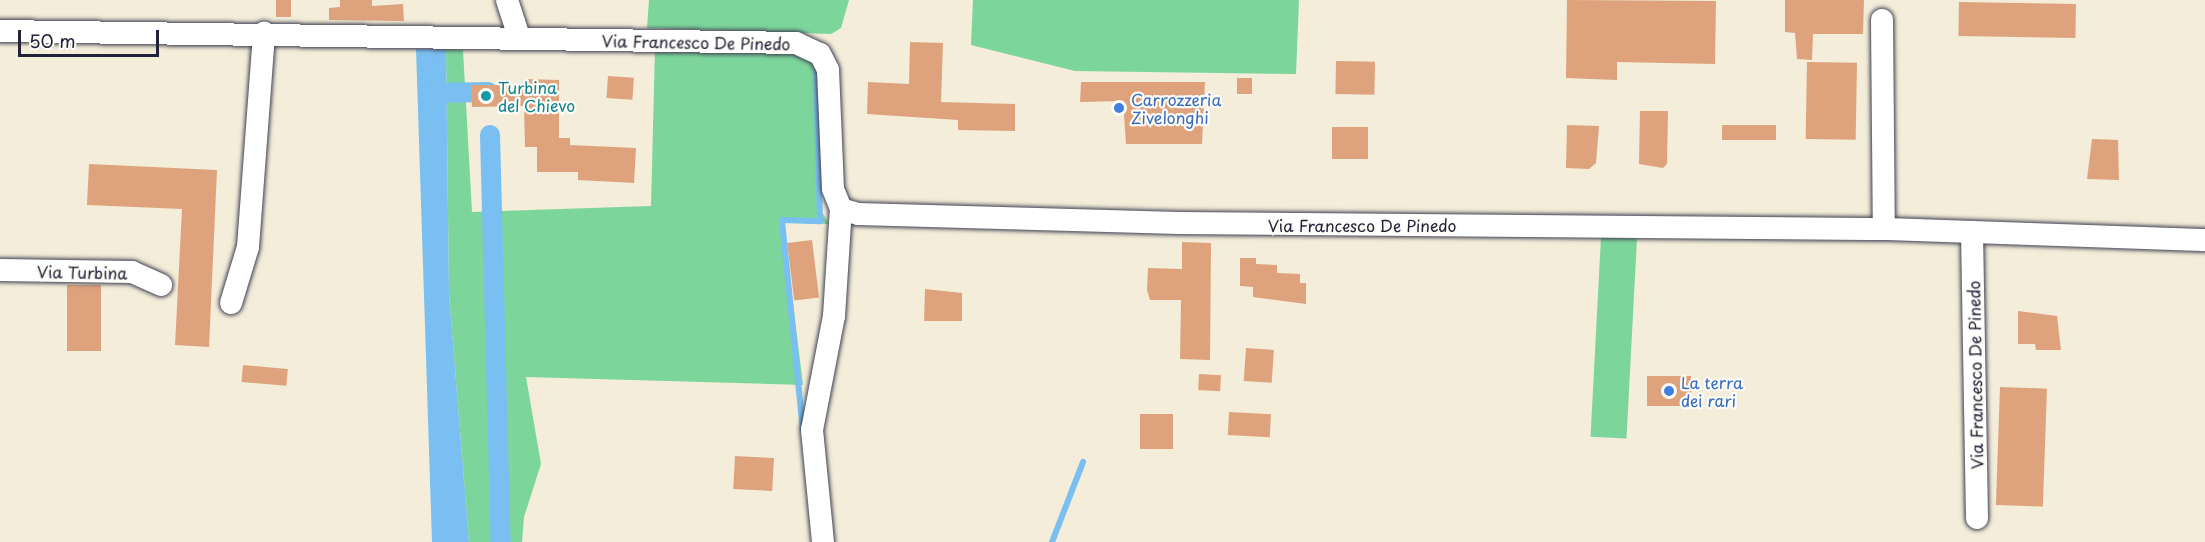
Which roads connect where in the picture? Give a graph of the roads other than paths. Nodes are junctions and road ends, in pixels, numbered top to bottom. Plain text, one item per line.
1 (507, 0) edge
2 (1882, 20) dead end
3 (0, 31) edge
4 (264, 33) junction
5 (519, 38) junction
6 (841, 208) junction
7 (1884, 229) junction
8 (1972, 232) junction
9 (2205, 240) edge
10 (0, 270) edge
11 (161, 285) dead end
12 (231, 303) dead end
13 (1977, 518) dead end
14 (823, 542) edge

1 - 5 street
2 - 7 street
3 - 4 street, Via Francesco De Pinedo
4 - 5 street, Via Francesco De Pinedo
4 - 12 street
5 - 6 street, Via Francesco De Pinedo
6 - 7 street, Via Francesco De Pinedo
6 - 14 street, Via Francesco De Pinedo
7 - 8 street, Via Francesco De Pinedo
8 - 9 street, Via Francesco De Pinedo
8 - 13 street, Via Francesco De Pinedo
10 - 11 street, Via Turbina

